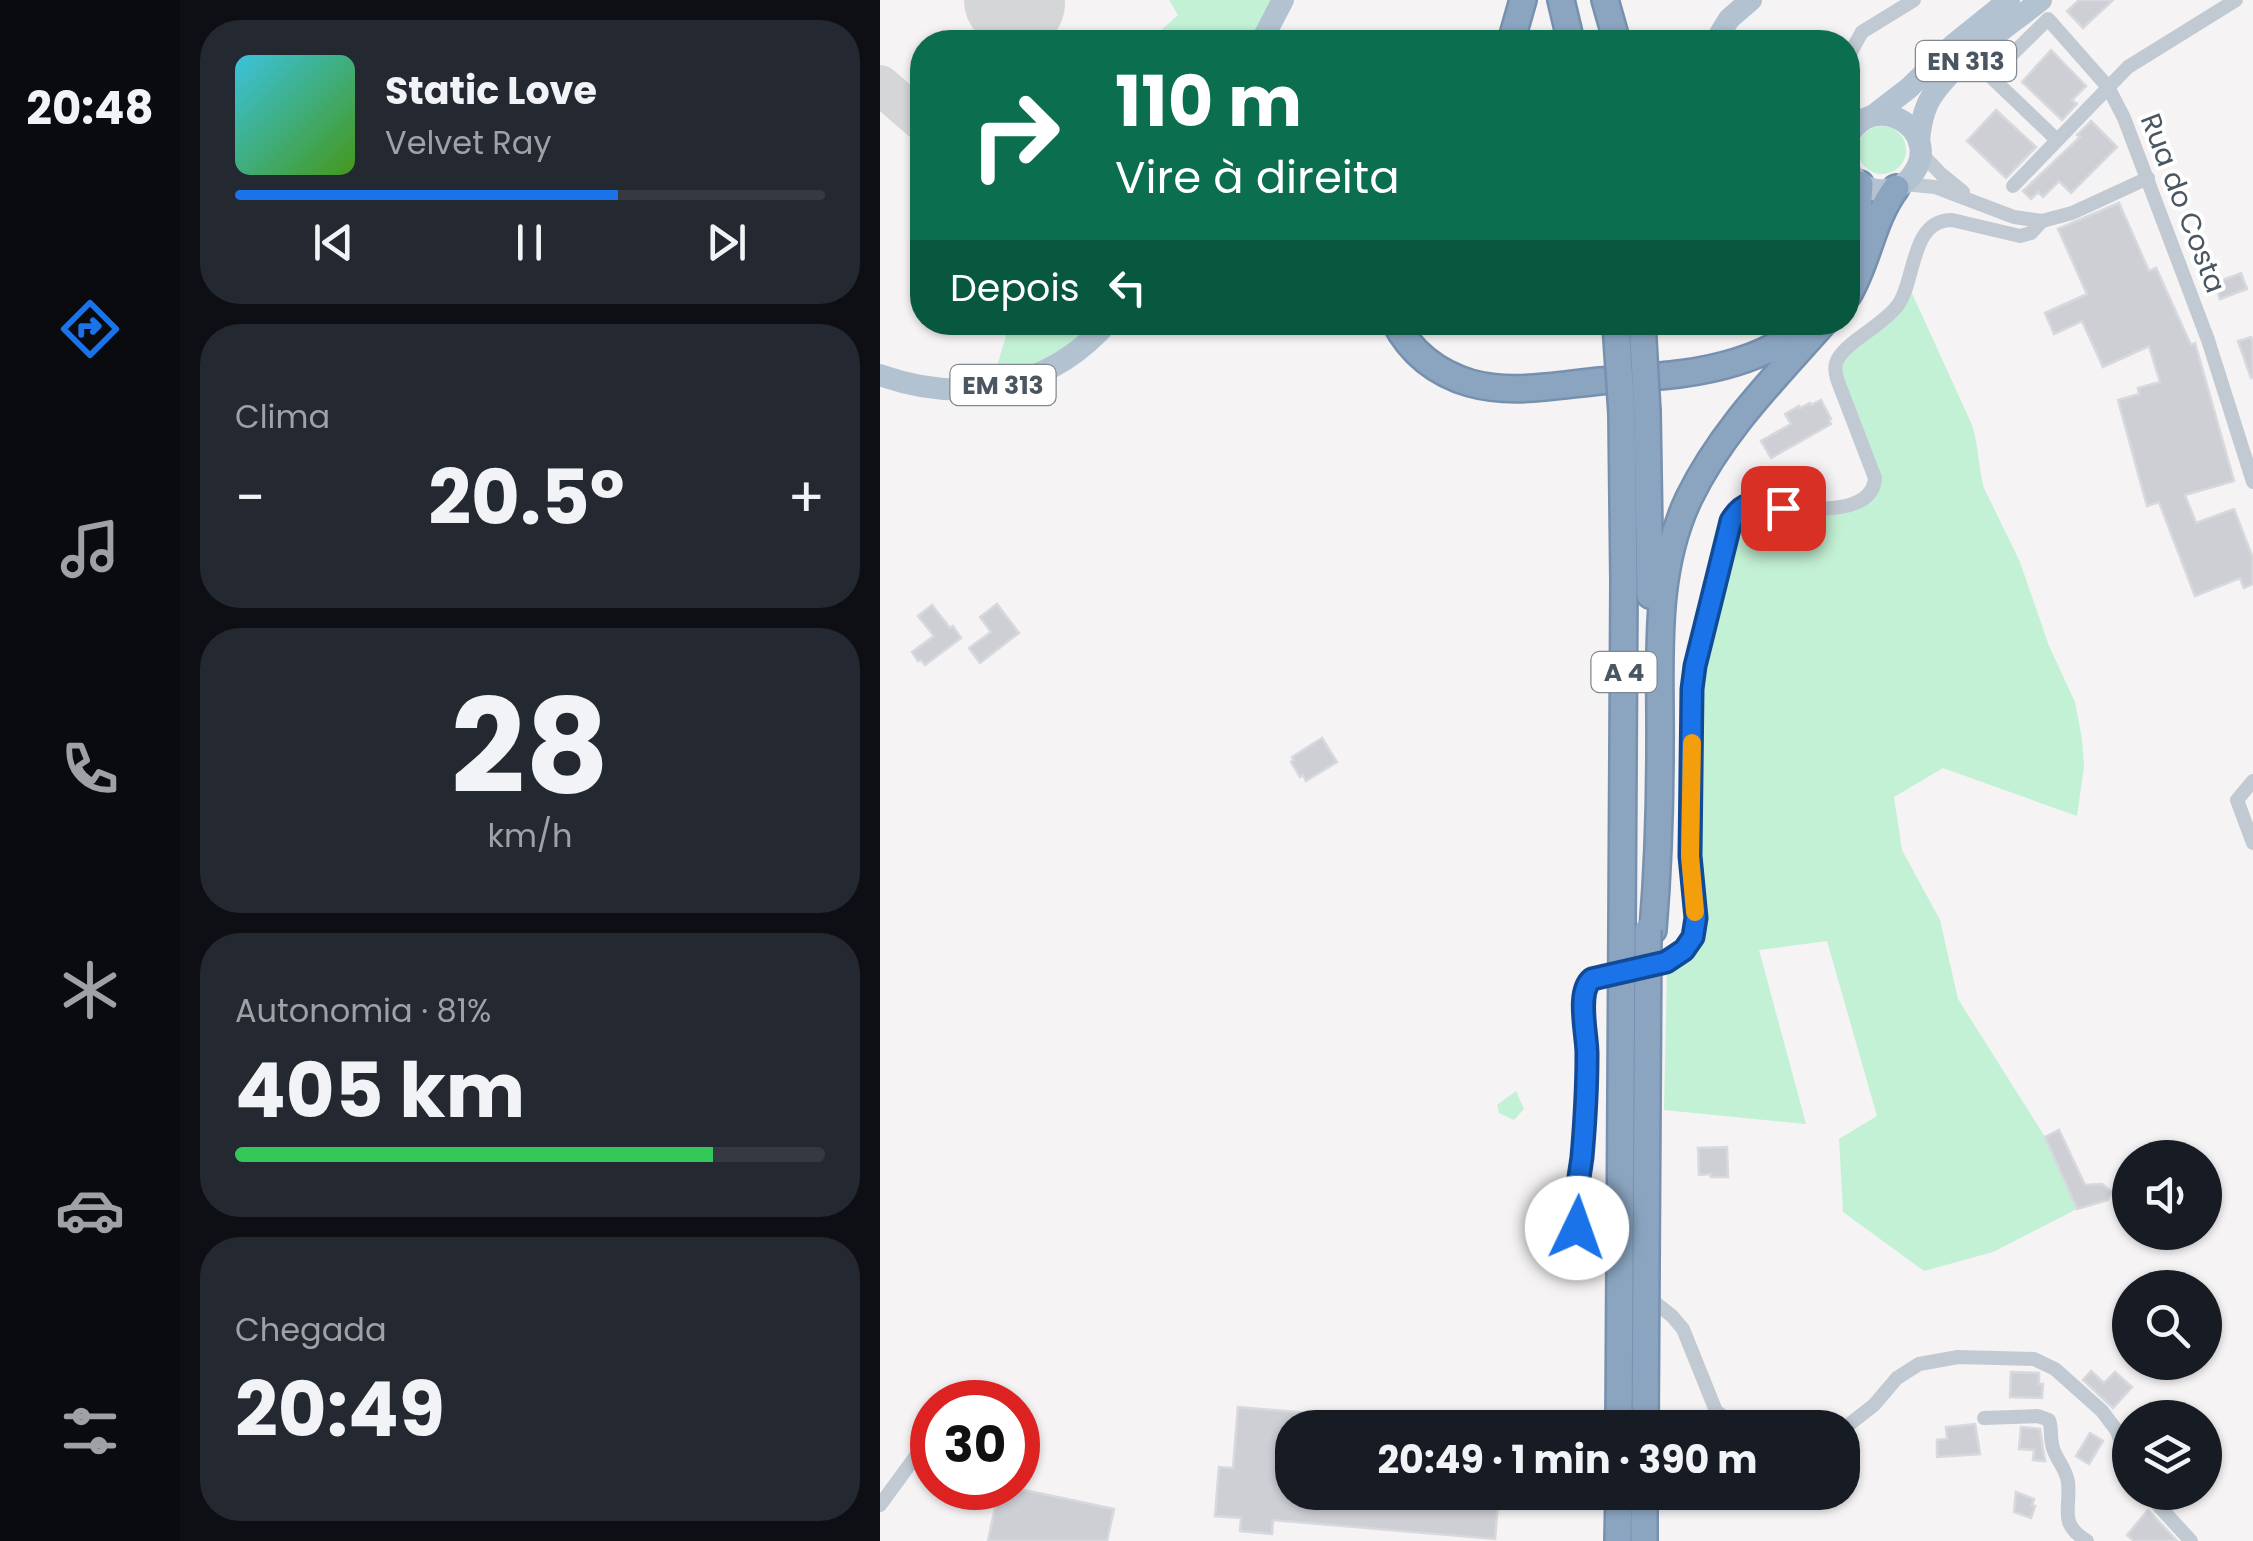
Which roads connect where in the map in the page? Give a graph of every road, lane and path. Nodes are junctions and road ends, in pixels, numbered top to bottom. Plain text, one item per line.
1 (1283, 0) edge
2 (1524, 0) edge
3 (1561, 0) edge
4 (1589, 0) edge
5 (1606, 0) edge
6 (1751, 0) edge
7 (1914, 0) edge
8 (2009, 0) edge
9 (2236, 0) edge
10 (2044, 10) edge
11 (1267, 30) edge
12 (1515, 30) edge
13 (1568, 30) edge
14 (1595, 30) edge
15 (1614, 30) edge
16 (1722, 30) edge
17 (1860, 36) edge
18 (2108, 87) junction
19 (1874, 115) junction
20 (1860, 122) edge
21 (2057, 140) junction
22 (1920, 147) junction
23 (2148, 178) junction
24 (1860, 181) edge
25 (1900, 186) junction
26 (2013, 186) dead end
27 (1980, 204) junction
28 (2042, 221) junction
29 (1860, 249) edge
30 (1094, 335) edge
31 (1403, 335) edge
32 (1426, 335) edge
33 (1612, 335) edge
34 (1640, 335) edge
35 (1762, 335) edge
36 (1793, 335) edge
37 (1812, 335) edge
38 (880, 375) edge
39 (1627, 414) junction
40 (2253, 482) edge
41 (2253, 781) edge
42 (2253, 843) edge
43 (1641, 930) junction
44 (1620, 1410) edge
45 (1645, 1410) edge
46 (1716, 1410) edge
47 (1860, 1416) edge
48 (1984, 1418) dead end
49 (2112, 1425) edge
50 (910, 1464) edge
51 (880, 1505) edge
52 (1619, 1510) edge
53 (1644, 1510) edge
54 (2163, 1510) edge
55 (1618, 1541) edge
56 (1644, 1541) edge
57 (2087, 1541) edge
58 (2192, 1541) edge

1 - 11 main road
2 - 12 highway
3 - 13 highway
4 - 14 highway
5 - 15 highway
6 - 16 main road
7 - 17 street
8 - 19 main road, EN 313
9 - 18 street
10 - 18 street, Rua do Costa
10 - 21 street
10 - 22 main road, EN 313
18 - 21 street
18 - 23 street, Rua do Costa
19 - 20 main road, EN 313
19 - 22 main road, EN 313
21 - 26 street
22 - 25 main road, EN 313
22 - 27 street
23 - 28 street
23 - 40 street, Rua do Costa
24 - 25 main road
25 - 27 street
25 - 29 highway
27 - 28 street
28 - 46 street
30 - 38 main road, EM 313
31 - 36 highway
32 - 35 highway
33 - 39 highway, A 4, bridge
34 - 39 highway, A 4, bridge
37 - 43 highway
39 - 43 highway, A 4
39 - 43 highway, A 4
41 - 42 street
43 - 44 highway, A 4, bridge
43 - 45 highway, A 4, bridge
47 - 49 street
48 - 57 street
50 - 51 street
52 - 55 highway
53 - 56 highway
54 - 58 street

